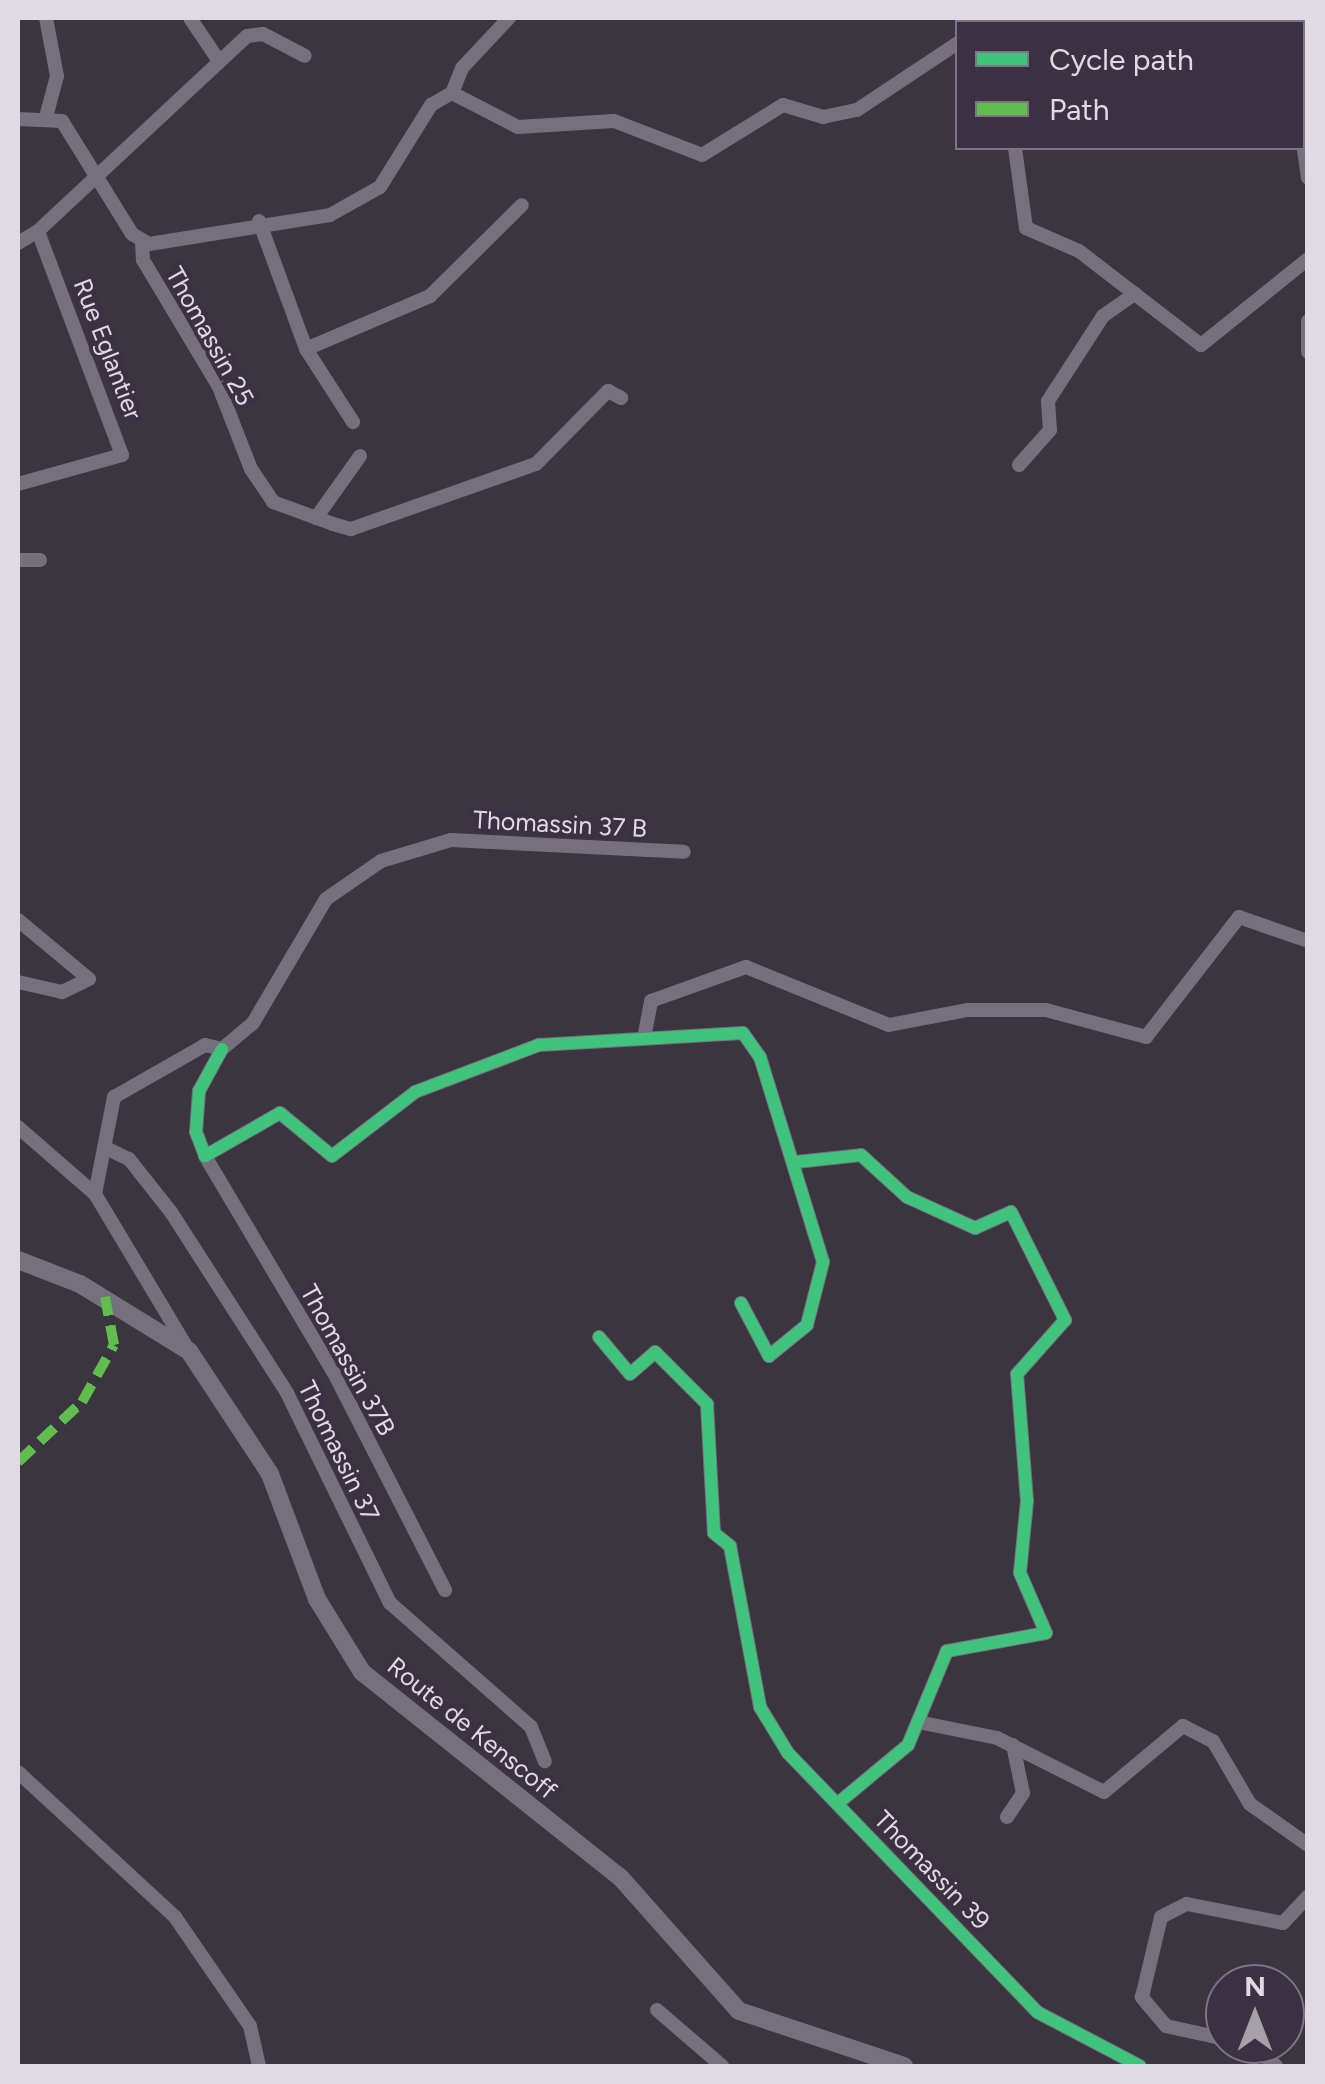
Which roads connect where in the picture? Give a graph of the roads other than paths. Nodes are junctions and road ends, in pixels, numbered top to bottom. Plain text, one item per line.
1 (46, 18) edge
2 (190, 18) edge
3 (509, 18) edge
4 (955, 45) edge
5 (305, 56) dead end
6 (217, 58) junction
7 (452, 93) junction
8 (47, 114) junction
9 (18, 119) edge
10 (1015, 150) edge
11 (1304, 150) edge
12 (1308, 178) edge
13 (98, 179) junction
14 (522, 206) dead end
15 (258, 221) junction
16 (38, 232) junction
17 (142, 242) junction
18 (18, 243) edge
19 (1308, 258) edge
20 (1135, 294) junction
21 (1308, 321) edge
22 (306, 349) junction
23 (1308, 352) edge
24 (621, 398) dead end
25 (353, 422) dead end
26 (360, 456) dead end
27 (1019, 465) dead end
28 (18, 484) edge
29 (316, 518) junction
30 (18, 560) edge
31 (40, 560) dead end
32 (684, 852) dead end
33 (18, 920) edge
34 (1305, 936) edge
35 (18, 982) edge
36 (644, 1038) junction
37 (222, 1049) junction
38 (18, 1128) edge
39 (106, 1148) junction
40 (205, 1156) junction
41 (796, 1162) junction
42 (95, 1194) junction
43 (18, 1260) edge
44 (741, 1303) dead end
45 (599, 1337) dead end
46 (189, 1351) junction
47 (444, 1590) dead end
48 (918, 1722) junction
49 (1013, 1745) junction
50 (546, 1761) dead end
51 (18, 1772) edge
52 (837, 1804) junction
53 (1007, 1817) dead end
54 (1308, 1845) edge
55 (1308, 1896) edge
56 (657, 2010) dead end
57 (1205, 2035) edge
58 (259, 2066) edge
59 (722, 2066) edge
60 (903, 2066) edge
61 (1140, 2066) edge

1 - 8 street
2 - 6 street
3 - 7 street, Thomassin 25
4 - 7 street
5 - 6 street
6 - 13 street
7 - 15 street, Thomassin 25
8 - 9 street
8 - 13 street, Thomassin 25
10 - 20 street
11 - 12 street
13 - 16 street
13 - 17 street, Thomassin 25
14 - 22 street
15 - 17 street, Thomassin 25
15 - 22 street
16 - 18 street
16 - 28 street, Rue Eglantier
17 - 29 street, Thomassin 25
19 - 20 street
20 - 27 street
21 - 23 street
22 - 25 street
24 - 29 street
26 - 29 street
30 - 31 street
32 - 37 street, Thomassin 37 B
33 - 35 street
34 - 36 street
36 - 40 street
36 - 41 street
37 - 39 street, Thomassin 37 B
37 - 40 street
38 - 42 street
39 - 42 street, Thomassin 37 B
39 - 50 street, Thomassin 37
40 - 47 street, Thomassin 37B
41 - 44 street
41 - 48 street
42 - 46 street
43 - 46 main road, Route de Kenscoff
45 - 52 street, Thomassin 39
46 - 60 main road, Route de Kenscoff
48 - 49 street
48 - 52 street
49 - 53 street
49 - 54 street
51 - 58 street
52 - 61 street, Thomassin 39
55 - 57 street
56 - 59 street

